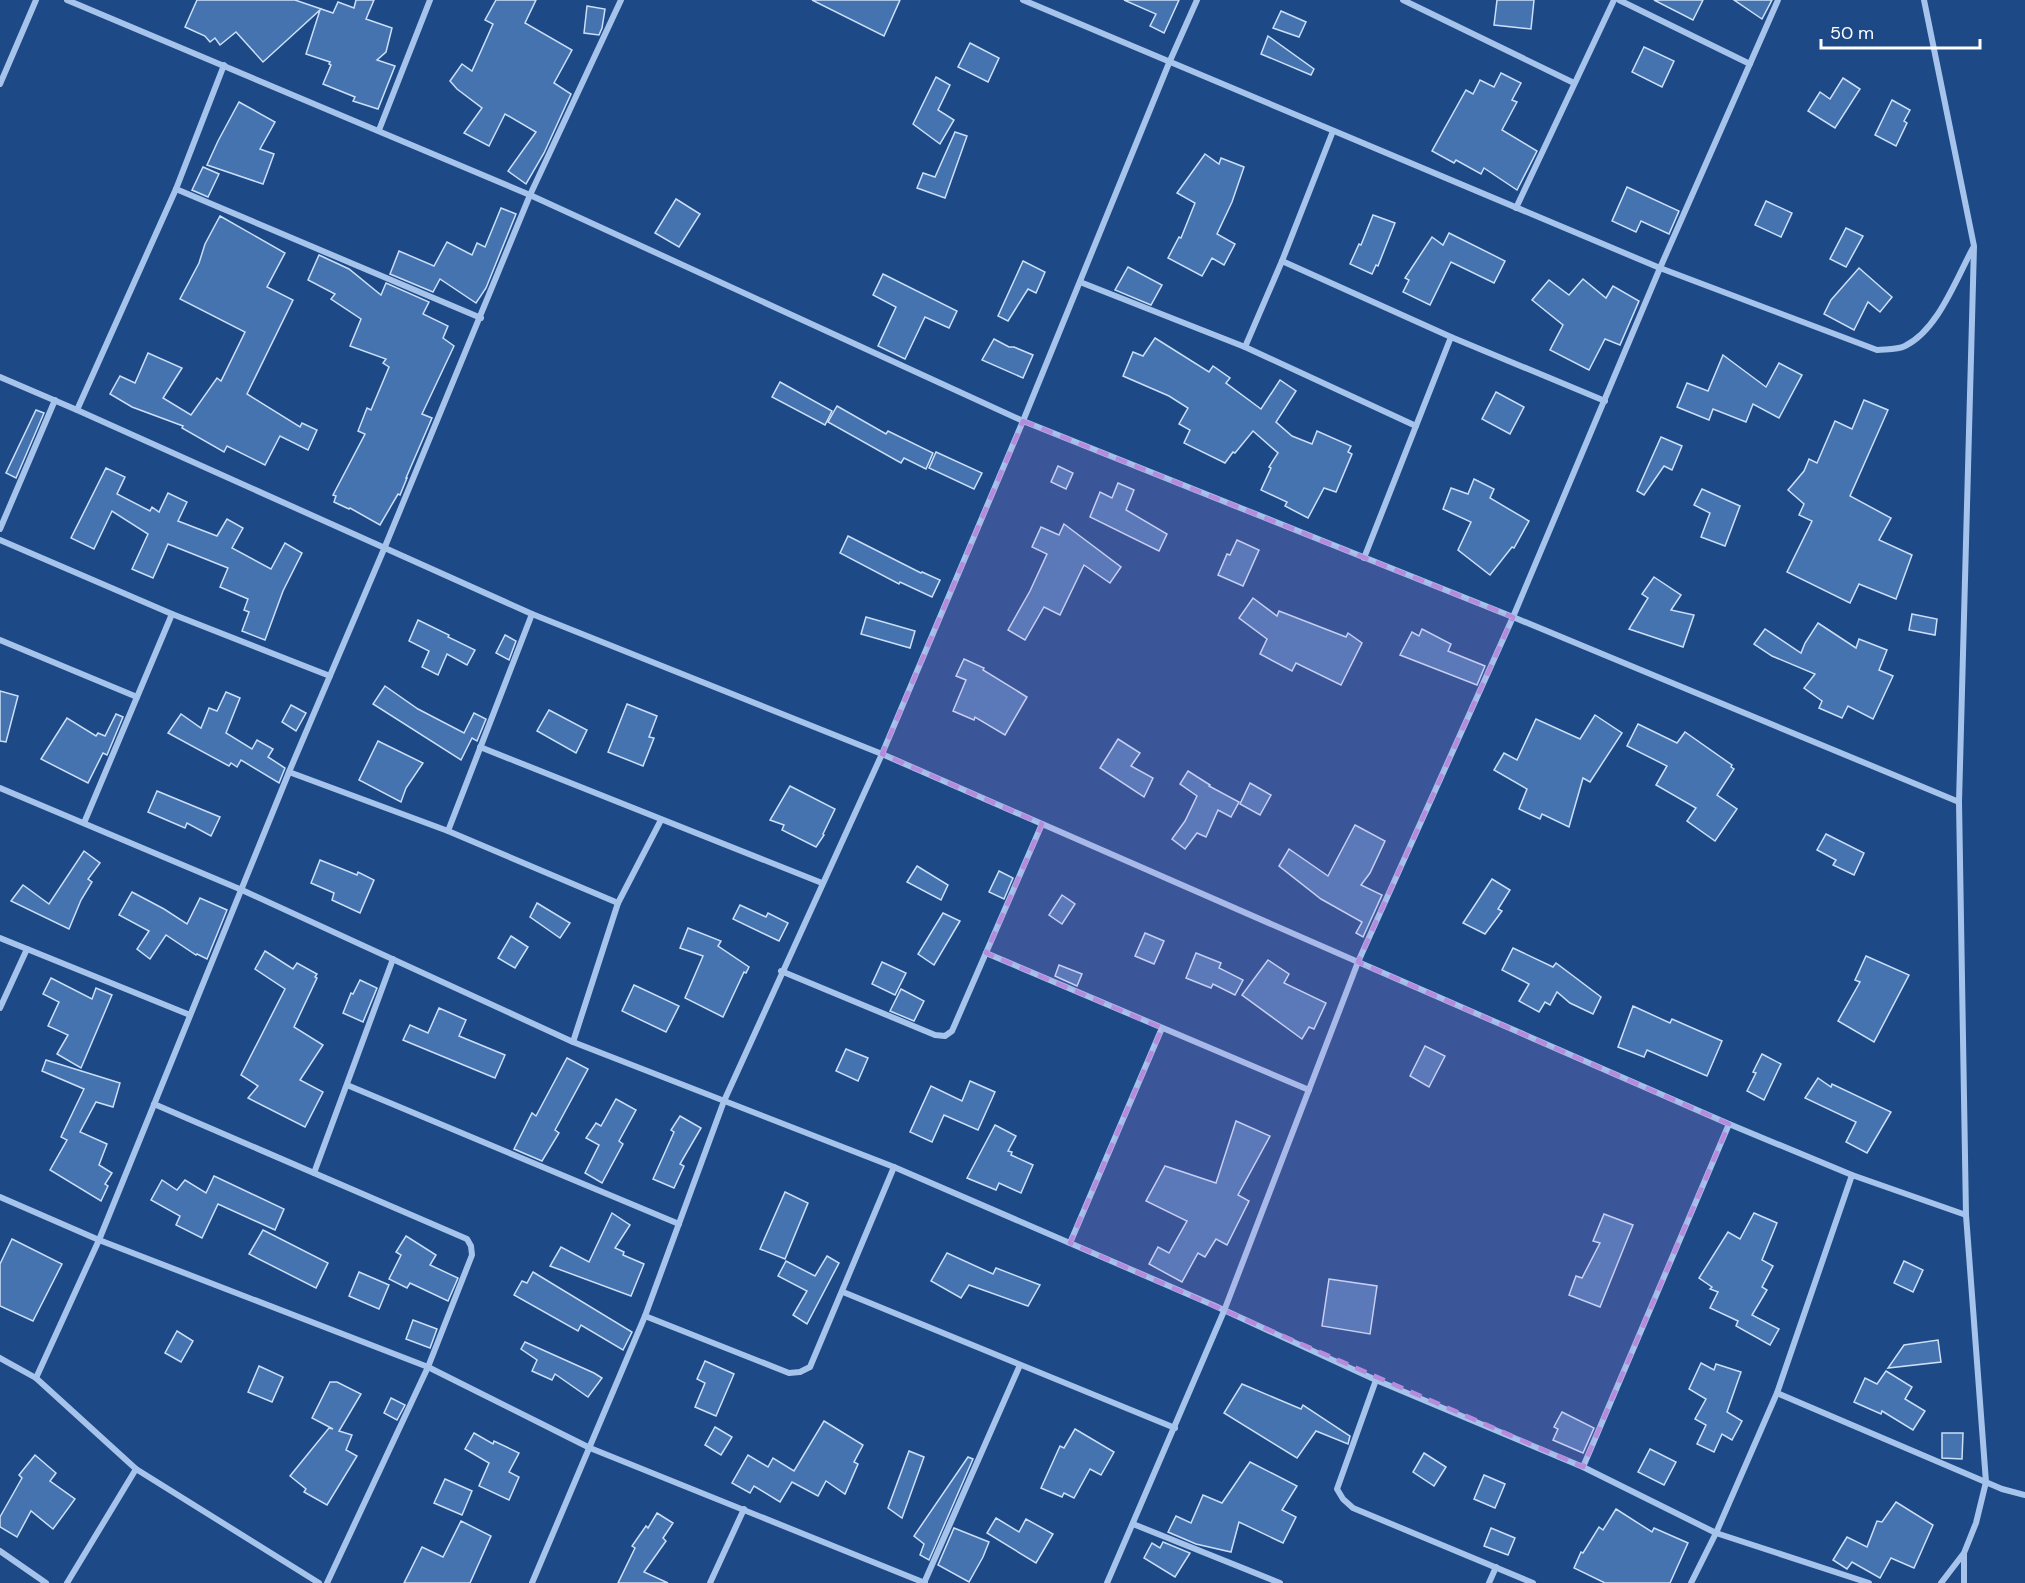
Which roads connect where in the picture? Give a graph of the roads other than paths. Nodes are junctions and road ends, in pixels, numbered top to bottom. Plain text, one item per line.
1 (36, 0) edge
2 (67, 0) edge
3 (429, 0) edge
4 (621, 0) edge
5 (1023, 0) edge
6 (1197, 0) edge
7 (1403, 0) edge
8 (1616, 0) edge
9 (1778, 0) edge
10 (1924, 0) edge
11 (1169, 63) junction
12 (1750, 64) junction
13 (224, 65) junction
14 (1574, 83) junction
15 (0, 84) edge
16 (379, 130) junction
17 (1333, 131) junction
18 (176, 189) junction
19 (530, 195) junction
20 (1516, 208) junction
21 (1974, 246) junction
22 (1282, 261) junction
23 (1660, 268) junction
24 (1080, 282) junction
25 (481, 318) junction
26 (1451, 337) junction
27 (1245, 347) junction
28 (0, 377) edge
29 (55, 400) junction
30 (1605, 401) junction
31 (77, 410) junction
32 (1023, 421) junction
33 (1416, 426) junction
34 (0, 529) edge
35 (0, 540) edge
36 (384, 549) junction
37 (1364, 558) junction
38 (172, 614) junction
39 (532, 614) junction
40 (1513, 617) junction
41 (0, 640) edge
42 (330, 676) junction
43 (137, 698) junction
44 (480, 747) junction
45 (882, 753) junction
46 (289, 772) junction
47 (0, 788) edge
48 (1959, 802) junction
49 (660, 820) junction
50 (84, 823) junction
51 (1042, 824) junction
52 (448, 831) junction
53 (822, 883) junction
54 (242, 890) junction
55 (618, 903) junction
56 (0, 938) edge
57 (27, 949) junction
58 (986, 953) junction
59 (393, 958) junction
60 (1358, 962) junction
61 (781, 971) junction
62 (0, 1008) edge
63 (190, 1015) junction
64 (1162, 1028) junction
65 (573, 1042) junction
66 (347, 1085) junction
67 (1309, 1090) junction
68 (724, 1101) junction
69 (154, 1104) junction
70 (1729, 1124) junction
71 (894, 1167) junction
72 (314, 1173) junction
73 (1852, 1175) junction
74 (0, 1197) edge
75 (1966, 1215) junction
76 (679, 1224) junction
77 (99, 1240) junction
78 (1070, 1243) junction
79 (843, 1292) junction
80 (1224, 1311) junction
81 (645, 1316) junction
82 (0, 1358) edge
83 (1020, 1365) junction
84 (428, 1367) junction
85 (36, 1378) junction
86 (1376, 1380) junction
87 (1777, 1392) junction
88 (1175, 1428) junction
89 (590, 1448) junction
90 (1583, 1467) junction
91 (136, 1469) junction
92 (1986, 1482) junction
93 (2025, 1495) edge
94 (744, 1509) junction
95 (1133, 1524) junction
96 (1716, 1533) junction
97 (0, 1551) edge
98 (1964, 1552) junction
99 (1496, 1567) junction
100 (46, 1583) edge
101 (67, 1583) edge
102 (319, 1583) edge
103 (327, 1583) edge
104 (532, 1583) edge
105 (710, 1583) edge
106 (925, 1583) edge
107 (1107, 1583) edge
108 (1280, 1583) edge
109 (1489, 1583) edge
110 (1533, 1583) edge
111 (1691, 1583) edge
112 (1869, 1583) edge
113 (1941, 1583) edge
114 (1965, 1583) edge

1 - 15 street
2 - 13 street
3 - 16 street
4 - 19 street
5 - 11 street
6 - 11 street
7 - 14 street
8 - 12 street
8 - 14 street
9 - 12 street
10 - 21 street
11 - 17 street
11 - 24 street
12 - 23 street
13 - 16 street
13 - 18 street
14 - 20 street
16 - 19 street
17 - 20 street
17 - 22 street
18 - 25 street
18 - 31 street
19 - 25 street
19 - 32 street
20 - 23 street
21 - 23 street
21 - 48 street
22 - 26 street
22 - 27 street
23 - 30 street
24 - 27 street
24 - 32 street
25 - 36 street
26 - 30 street
26 - 33 street
27 - 33 street
28 - 29 street
29 - 31 street
29 - 34 street
30 - 40 street
31 - 36 street
32 - 37 street
32 - 45 street
33 - 37 street
35 - 38 street
36 - 39 street
36 - 42 street
37 - 40 street
38 - 42 street
38 - 43 street
39 - 44 street
39 - 45 street
40 - 48 street
40 - 60 street
41 - 43 street
42 - 46 street
43 - 50 street
44 - 49 street
44 - 52 street
45 - 51 street
45 - 53 street
46 - 52 street
46 - 54 street
47 - 50 street
48 - 75 street
49 - 53 street
49 - 55 street
50 - 54 street
51 - 58 street
51 - 60 street
52 - 55 street
53 - 61 street
54 - 59 street
54 - 63 street
55 - 65 street
56 - 57 street
57 - 62 street
57 - 63 street
58 - 61 street
58 - 64 street
59 - 65 street
59 - 66 street
60 - 67 street
60 - 70 street
61 - 68 street
63 - 69 street
64 - 67 street
64 - 78 street
65 - 68 street
66 - 72 street
66 - 76 street
67 - 80 street
68 - 71 street
68 - 76 street
69 - 72 street
69 - 77 street
70 - 73 street
70 - 90 street
71 - 78 street
71 - 79 street
72 - 84 street
73 - 75 street
73 - 87 street
74 - 77 street
75 - 92 street
76 - 81 street
77 - 84 street
77 - 85 street
78 - 80 street
79 - 81 street
79 - 83 street
80 - 86 street
80 - 88 street
81 - 89 street
82 - 85 street
83 - 88 street
83 - 106 street
84 - 89 street
84 - 103 street
85 - 91 street
86 - 90 street
86 - 99 street
87 - 92 street
87 - 96 street
88 - 95 street
89 - 94 street
89 - 104 street
90 - 96 street
91 - 101 street
91 - 102 street
92 - 93 street
92 - 98 street
94 - 105 street
94 - 106 street
95 - 107 street
95 - 108 street
96 - 111 street
96 - 112 street
97 - 100 street
98 - 113 street
98 - 114 street
99 - 109 street
99 - 110 street

